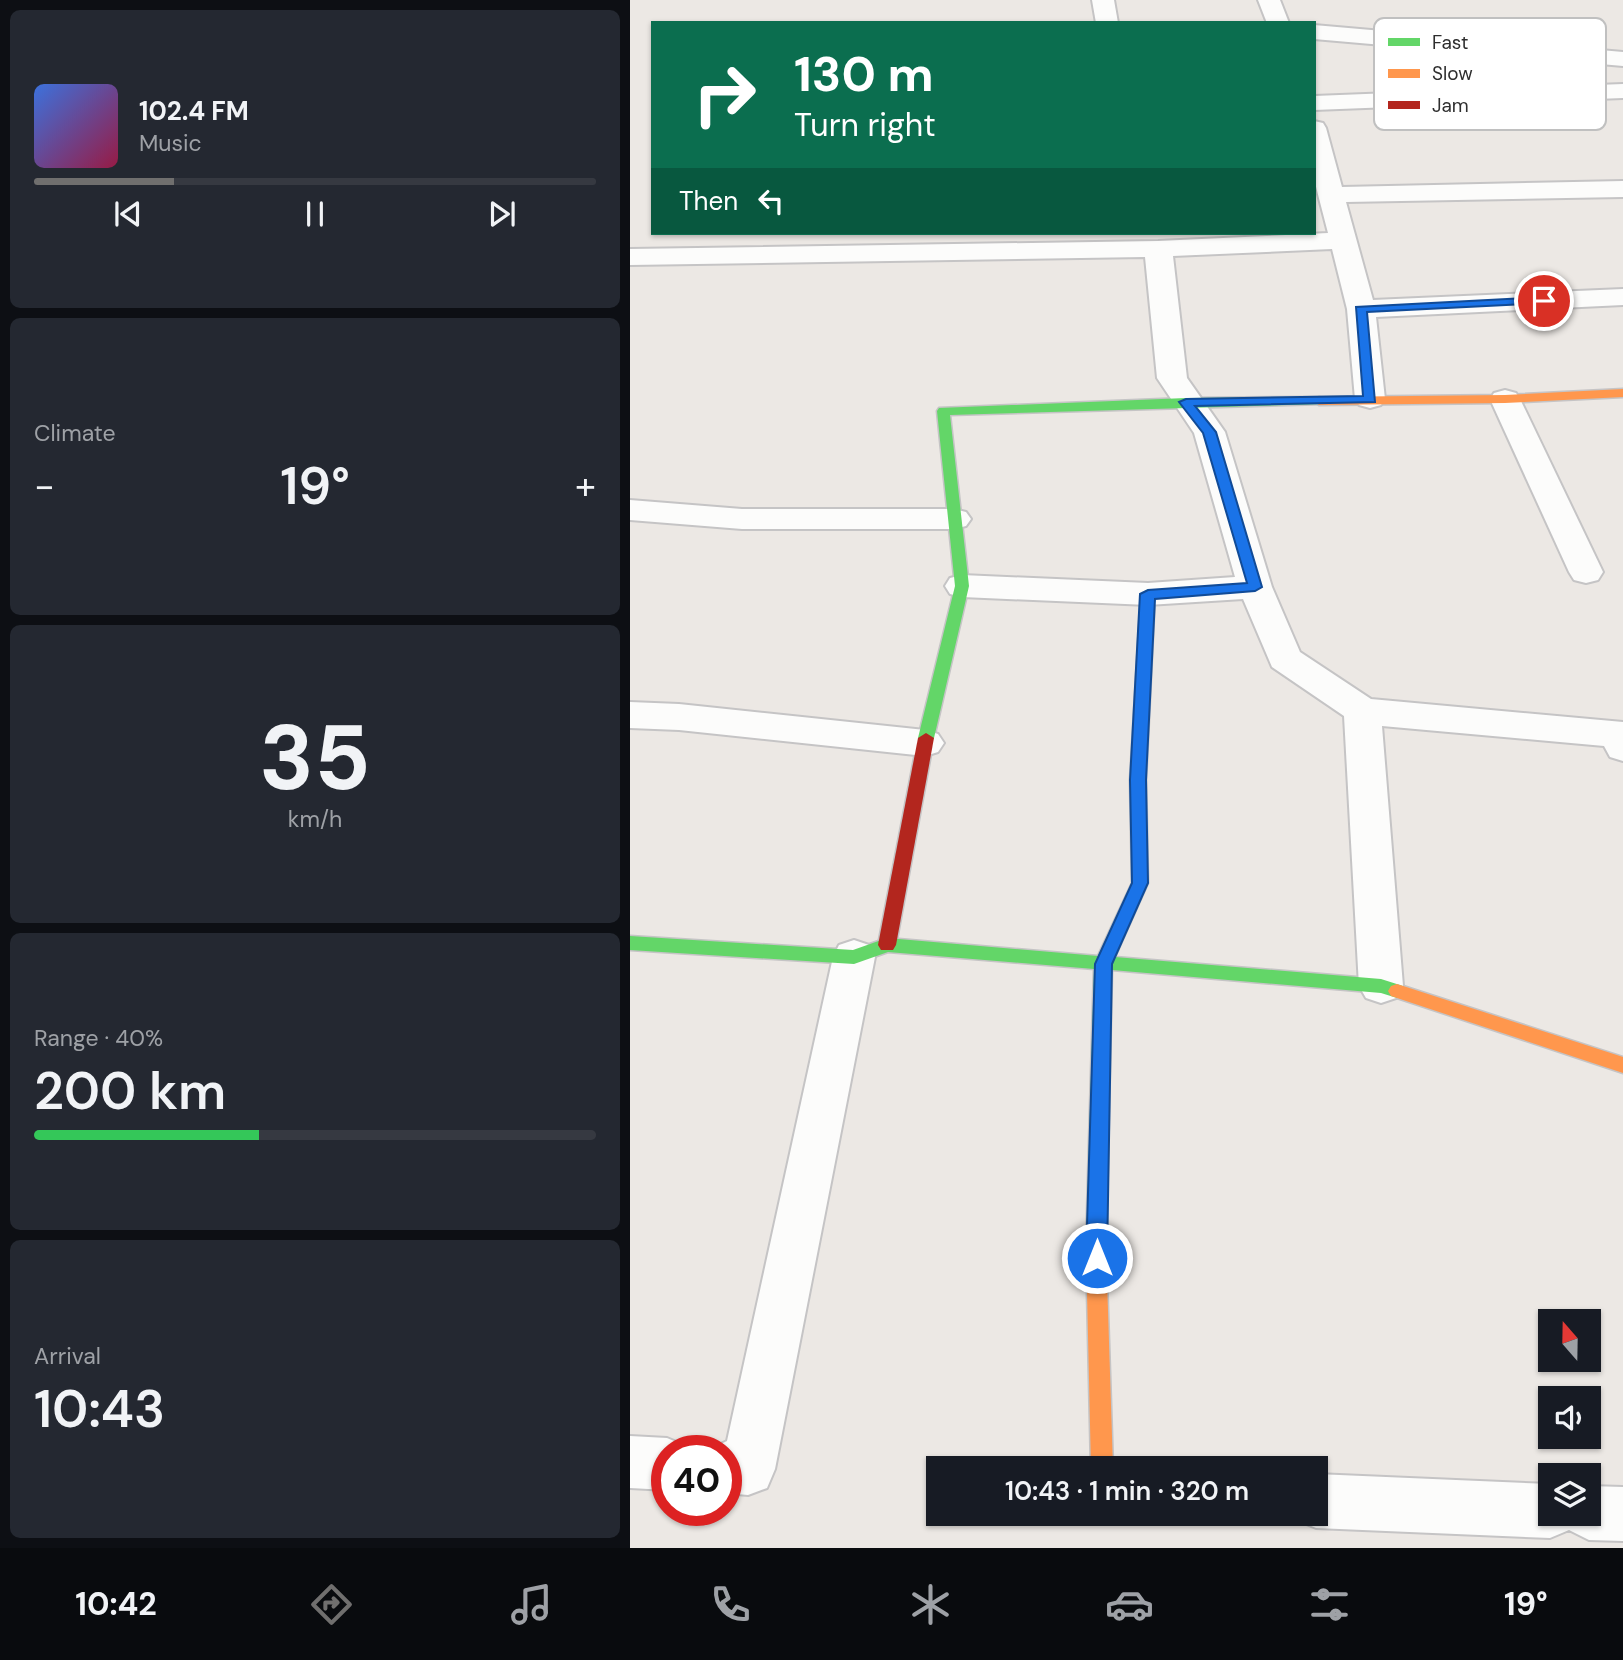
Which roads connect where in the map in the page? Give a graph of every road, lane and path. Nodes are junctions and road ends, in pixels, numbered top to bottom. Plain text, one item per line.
1 (1104, 0) edge
2 (1269, 0) edge
3 (1107, 21) edge
4 (1277, 21) edge
5 (1316, 32) edge
6 (1374, 37) edge
7 (1374, 101) edge
8 (1316, 103) edge
9 (1316, 136) edge
10 (1623, 189) edge
11 (1330, 195) junction
12 (1342, 240) junction
13 (1158, 249) junction
14 (630, 257) edge
15 (1623, 298) edge
16 (1361, 309) junction
17 (1623, 393) edge
18 (1505, 399) junction
19 (1370, 400) junction
20 (1186, 402) junction
21 (630, 510) edge
22 (954, 519) junction
23 (1586, 572) dead end
24 (962, 586) junction
25 (1255, 587) junction
26 (1148, 594) junction
27 (1362, 711) junction
28 (630, 715) edge
29 (925, 743) junction
30 (1623, 748) edge
31 (630, 943) edge
32 (870, 951) junction
33 (1104, 964) junction
34 (1381, 986) junction
35 (1623, 1065) edge
36 (1102, 1456) edge
37 (630, 1462) edge
38 (651, 1463) edge
39 (742, 1468) edge
40 (1328, 1502) edge
41 (1538, 1510) edge
42 (1601, 1513) edge
43 (1623, 1514) edge

1 - 3 street
2 - 4 street
5 - 6 street
7 - 8 street
9 - 11 street
10 - 11 street
11 - 12 street
12 - 13 street
12 - 16 street
13 - 14 street
13 - 20 street
15 - 16 street
16 - 19 street
17 - 18 street
18 - 19 street
18 - 23 street
19 - 20 street
20 - 22 street
20 - 25 street
21 - 22 street
22 - 24 street
24 - 26 street
24 - 29 street
25 - 26 street
25 - 27 street
26 - 33 street
27 - 30 street
27 - 34 street
28 - 29 street
29 - 32 street
31 - 32 street
32 - 33 street
32 - 39 street
33 - 34 street
33 - 36 street
34 - 35 street
37 - 38 street
40 - 41 street
42 - 43 street

